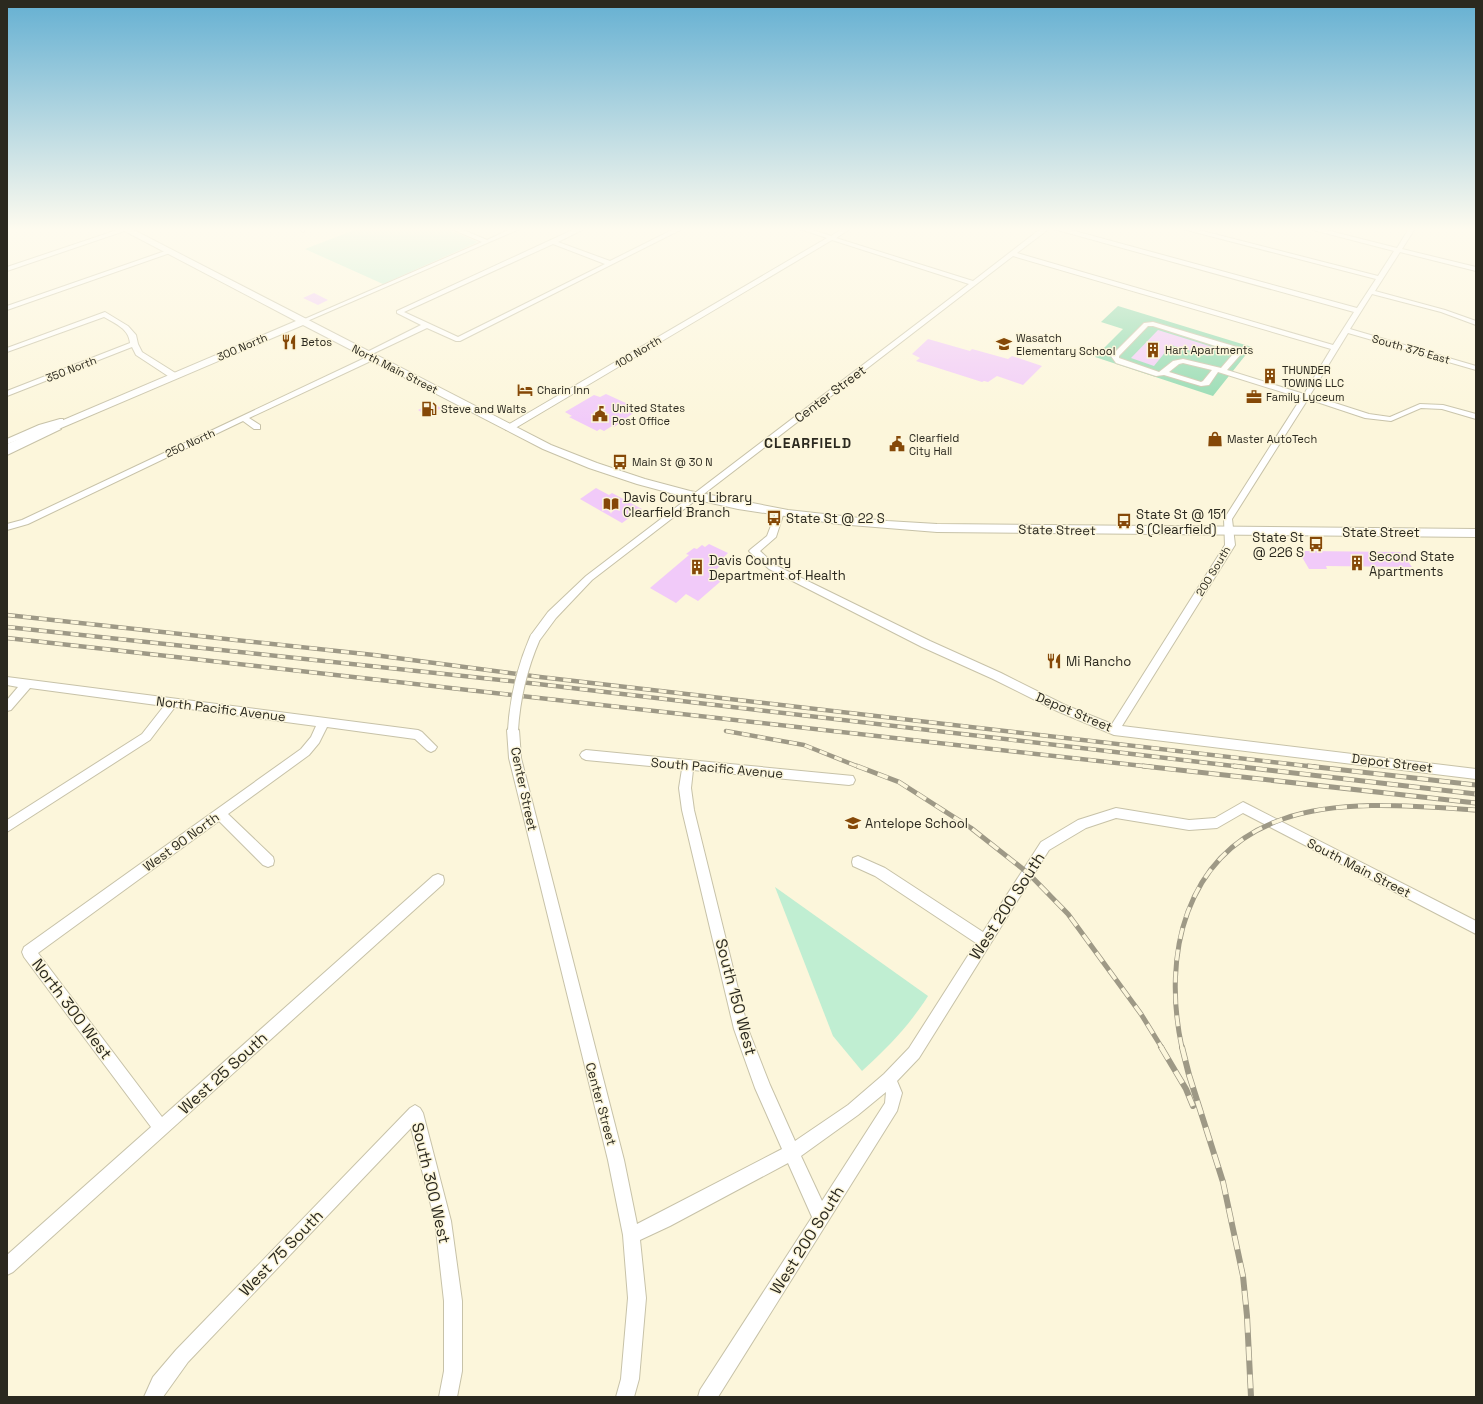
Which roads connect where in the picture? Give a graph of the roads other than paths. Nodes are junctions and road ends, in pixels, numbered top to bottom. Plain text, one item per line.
1 (1371, 292) edge
2 (52, 293) edge
3 (247, 293) edge
4 (370, 293) edge
5 (442, 293) edge
6 (554, 293) edge
7 (739, 293) edge
8 (962, 293) edge
9 (1145, 293) edge
10 (1291, 293) edge
11 (1373, 293) edge
12 (7, 308) edge
13 (1359, 311) junction
14 (303, 321) junction
15 (1476, 323) edge
16 (427, 325) junction
17 (1346, 330) junction
18 (134, 344) junction
19 (1335, 348) junction
20 (7, 350) edge
21 (369, 356) junction
22 (1476, 368) edge
23 (1220, 370) junction
24 (1164, 373) junction
25 (174, 376) junction
26 (7, 394) edge
27 (1306, 397) junction
28 (86, 414) junction
29 (1476, 417) edge
30 (243, 418) junction
31 (257, 427) dead end
32 (509, 428) junction
33 (7, 442) edge
34 (7, 448) edge
35 (7, 453) edge
36 (642, 481) joint
37 (697, 496) junction
38 (780, 512) junction
39 (7, 527) edge
40 (1229, 531) junction
41 (1476, 533) edge
42 (7, 680) edge
43 (28, 683) junction
44 (172, 703) junction
45 (7, 707) edge
46 (324, 722) junction
47 (1114, 730) junction
48 (430, 747) dead end
49 (586, 755) dead end
50 (688, 765) junction
51 (1476, 774) edge
52 (849, 780) dead end
53 (1243, 807) joint
54 (220, 814) junction
55 (7, 827) edge
56 (268, 861) dead end
57 (858, 862) dead end
58 (438, 880) dead end
59 (1476, 928) edge
60 (984, 941) junction
61 (29, 952) joint
62 (889, 1079) junction
63 (415, 1113) joint
64 (161, 1128) junction
65 (792, 1153) junction
66 (821, 1218) junction
67 (631, 1235) junction
68 (7, 1266) edge
69 (153, 1397) edge
70 (448, 1397) edge
71 (624, 1397) edge
72 (708, 1397) edge

1 - 13 street, 200 South
2 - 12 street
3 - 14 main road, North Main Street
4 - 14 street, 300 North
5 - 16 street
6 - 16 street
7 - 32 street, 100 North
8 - 37 street, Center Street
9 - 19 street
10 - 13 street
11 - 15 street
13 - 17 street, 200 South
14 - 21 main road, North Main Street
14 - 25 main road, 300 North
16 - 21 street, 250 North
17 - 19 street, 200 South
17 - 22 street, South 375 East
18 - 20 street
18 - 25 street
18 - 26 street, 350 North
19 - 27 street, 200 South
21 - 30 street, 250 North
21 - 32 main road, North Main Street
23 - 24 street
23 - 24 street
23 - 24 street
23 - 27 street
25 - 28 main road, 300 North
27 - 29 street
27 - 40 street, 200 South
28 - 33 street
28 - 34 main road, 300 North
28 - 35 street
30 - 31 street
30 - 39 street, 250 North
32 - 36 main road, North Main Street
36 - 37 main road, State Street
37 - 38 main road, State Street
37 - 67 street, Center Street, bridge
38 - 40 main road, State Street
38 - 47 street, Depot Street
40 - 41 main road, State Street
40 - 47 street, 200 South
42 - 43 street, North Pacific Avenue
43 - 44 street, North Pacific Avenue
43 - 45 street
44 - 46 street, North Pacific Avenue
44 - 55 street
46 - 48 street, North Pacific Avenue
46 - 54 street, West 90 North
47 - 51 street, Depot Street
49 - 50 street, South Pacific Avenue
50 - 52 street, South Pacific Avenue
50 - 65 street, South 150 West
53 - 59 street, South Main Street
53 - 60 street, West 200 South
54 - 56 street
54 - 61 street, West 90 North
57 - 60 street
58 - 64 street, West 25 South
60 - 62 street, West 200 South
61 - 64 street, North 300 West
62 - 65 street, West 200 South
62 - 66 street, West 200 South
63 - 69 street, West 75 South
63 - 70 street, South 300 West
64 - 68 street, West 25 South
65 - 66 street, South 150 West
65 - 67 street, West 200 South
66 - 72 street, West 200 South
67 - 71 street, Center Street

